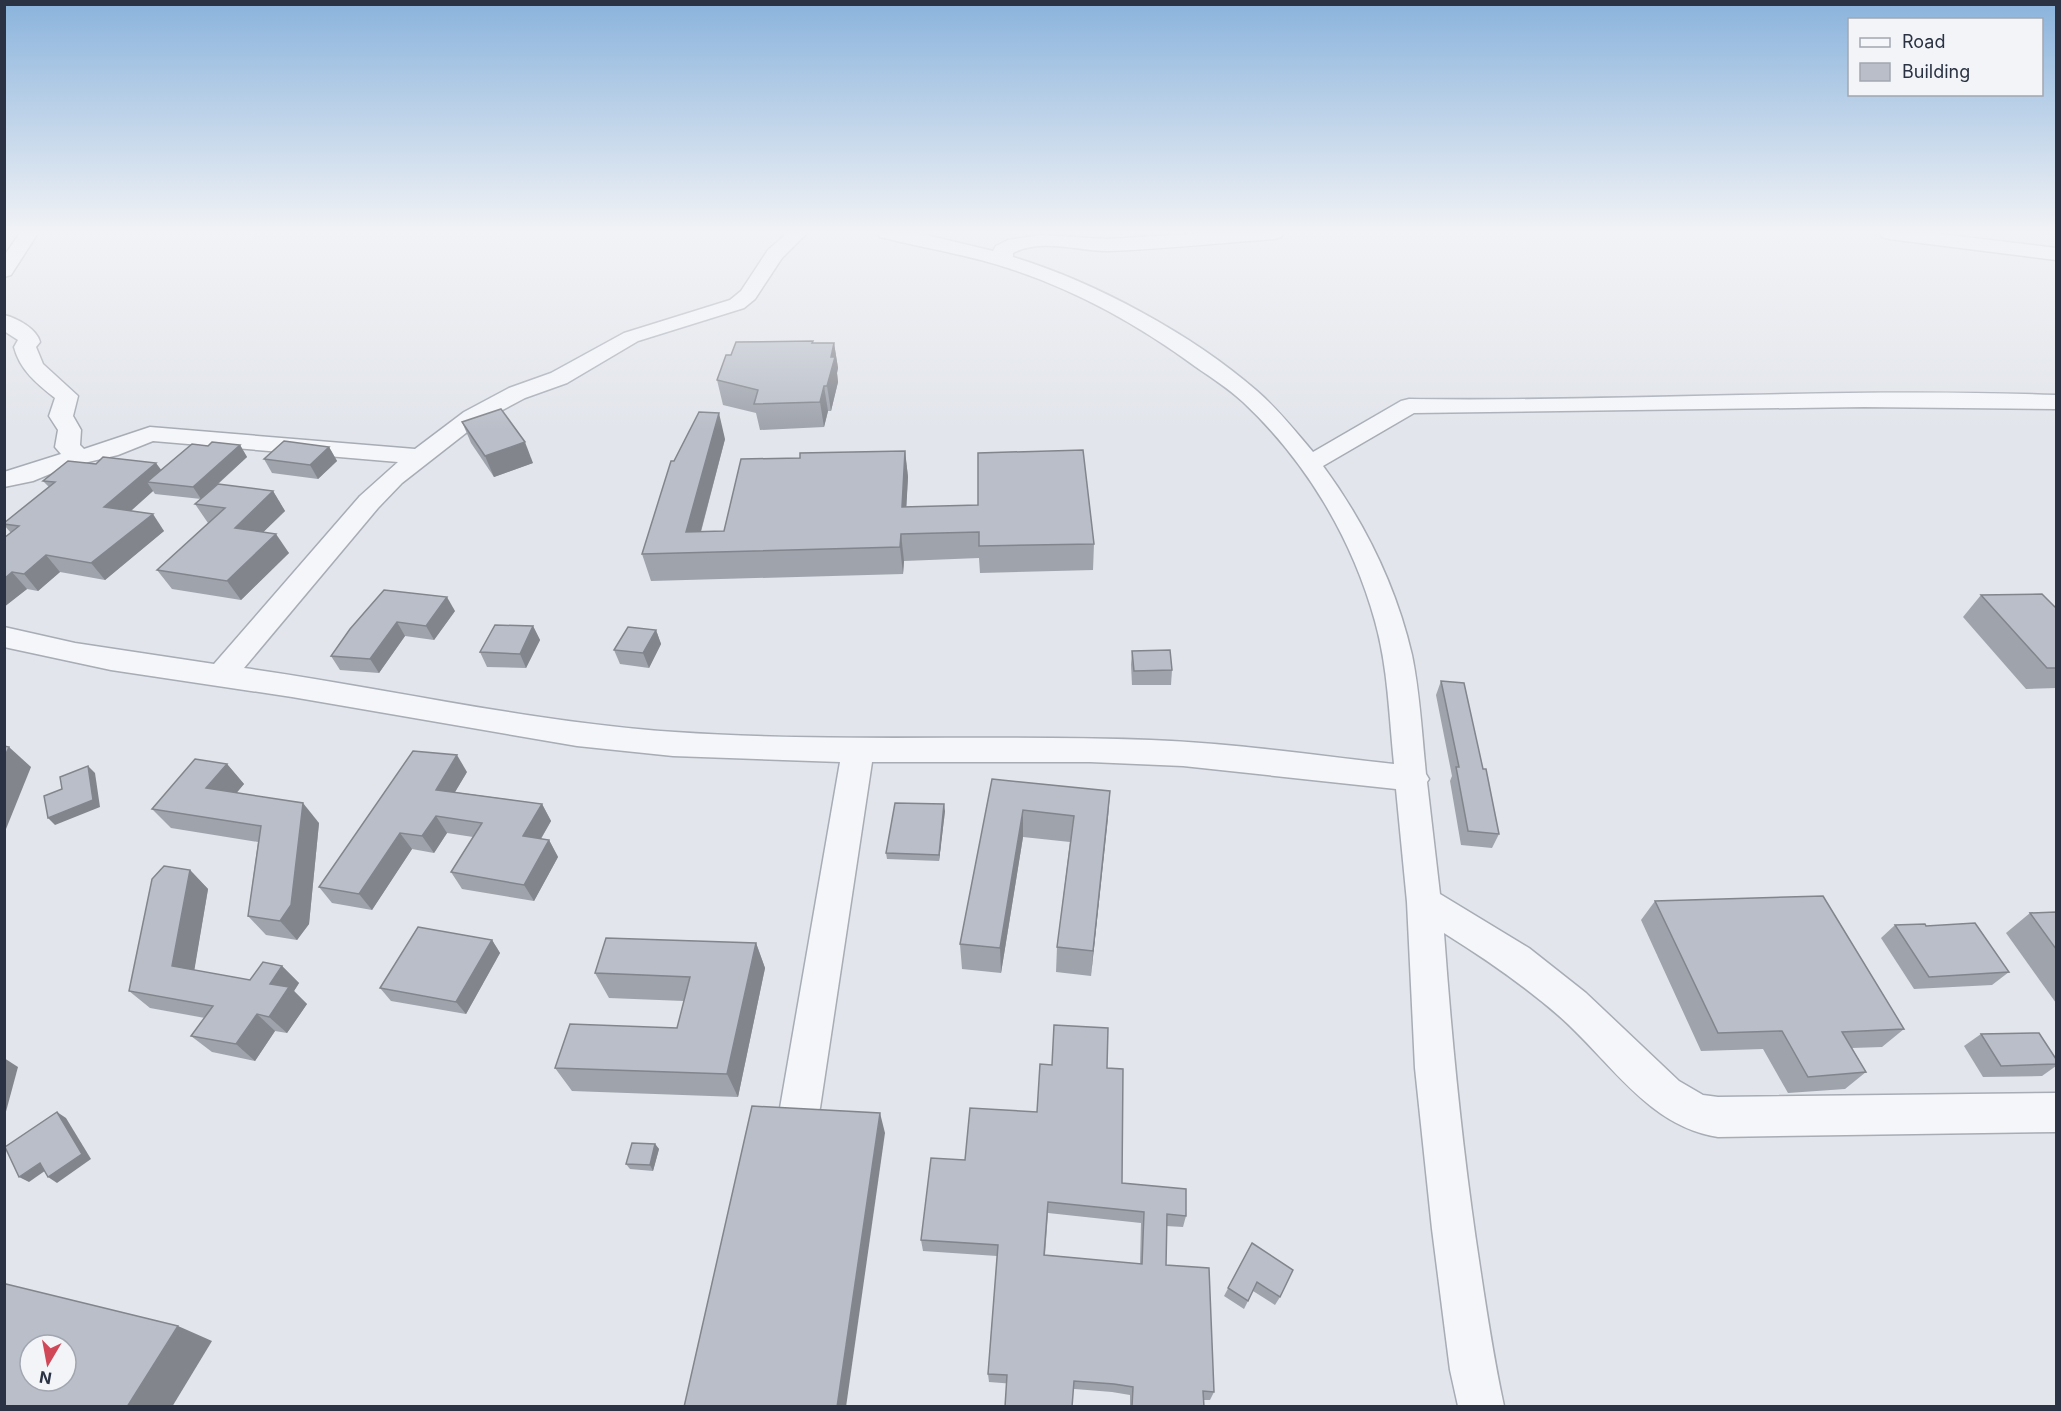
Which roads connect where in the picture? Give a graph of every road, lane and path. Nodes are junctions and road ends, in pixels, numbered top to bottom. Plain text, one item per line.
1 (743, 299) edge
2 (1098, 299) edge
3 (4, 321) edge
4 (2056, 402) edge
5 (79, 457) junction
6 (420, 457) junction
7 (1309, 464) junction
8 (4, 480) edge
9 (4, 637) edge
10 (221, 675) junction
11 (858, 750) junction
12 (1413, 779) junction
13 (1424, 902) junction
14 (800, 1108) edge
15 (2056, 1113) edge
16 (1481, 1407) edge

1 - 6 street
2 - 7 street
3 - 5 street
4 - 7 street
5 - 6 street
5 - 8 street
6 - 10 street
7 - 12 street
9 - 10 street
10 - 11 street
11 - 12 street
11 - 14 street
12 - 13 street
13 - 15 street
13 - 16 street

